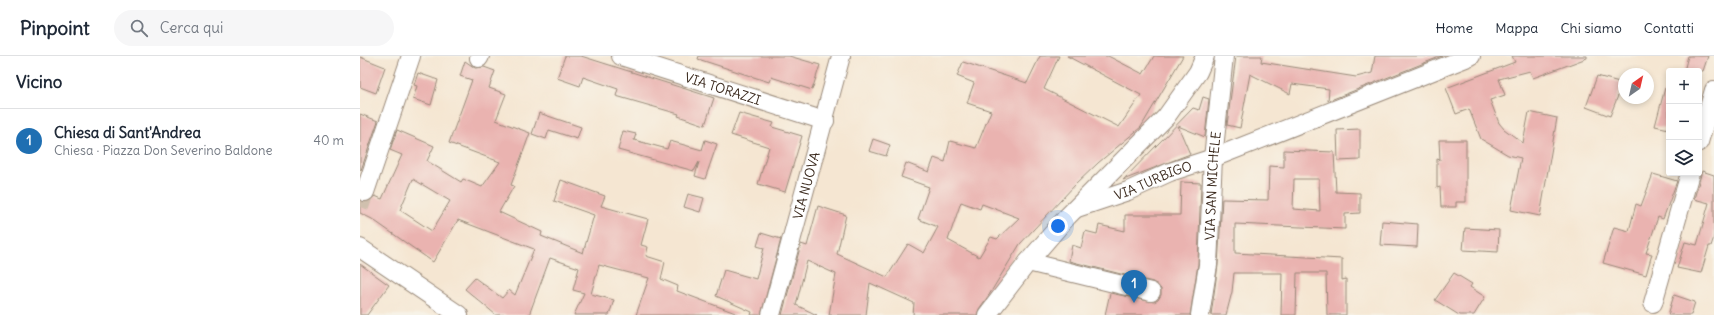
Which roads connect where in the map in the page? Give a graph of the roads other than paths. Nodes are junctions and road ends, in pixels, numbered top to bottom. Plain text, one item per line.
1 (411, 56) edge
2 (621, 56) edge
3 (841, 56) edge
4 (1471, 56) edge
5 (1201, 64) edge
6 (1223, 64) edge
7 (1714, 90) edge
8 (825, 122) junction
9 (1700, 140) edge
10 (1213, 158) junction
11 (1689, 176) edge
12 (365, 192) tunnel mouth
13 (1077, 208) junction
14 (360, 248) edge
15 (1028, 262) junction
16 (1151, 292) dead end
17 (1652, 302) dead end
18 (459, 315) edge
19 (771, 315) edge
20 (987, 315) edge
21 (1200, 315) edge

1 - 12 street
2 - 8 street, VIA TORAZZI
3 - 8 street, VIA NUOVA
4 - 10 street, VIA TURBIGO
5 - 6 street
5 - 13 street
6 - 10 street, VIA SAN MICHELE
7 - 9 street
8 - 19 street, VIA NUOVA
10 - 13 street, VIA TURBIGO
10 - 21 street, VIA SAN MICHELE
11 - 17 street
13 - 15 street, VIA TURBIGO
14 - 18 street
15 - 16 street
15 - 20 street, VIA TURBIGO

